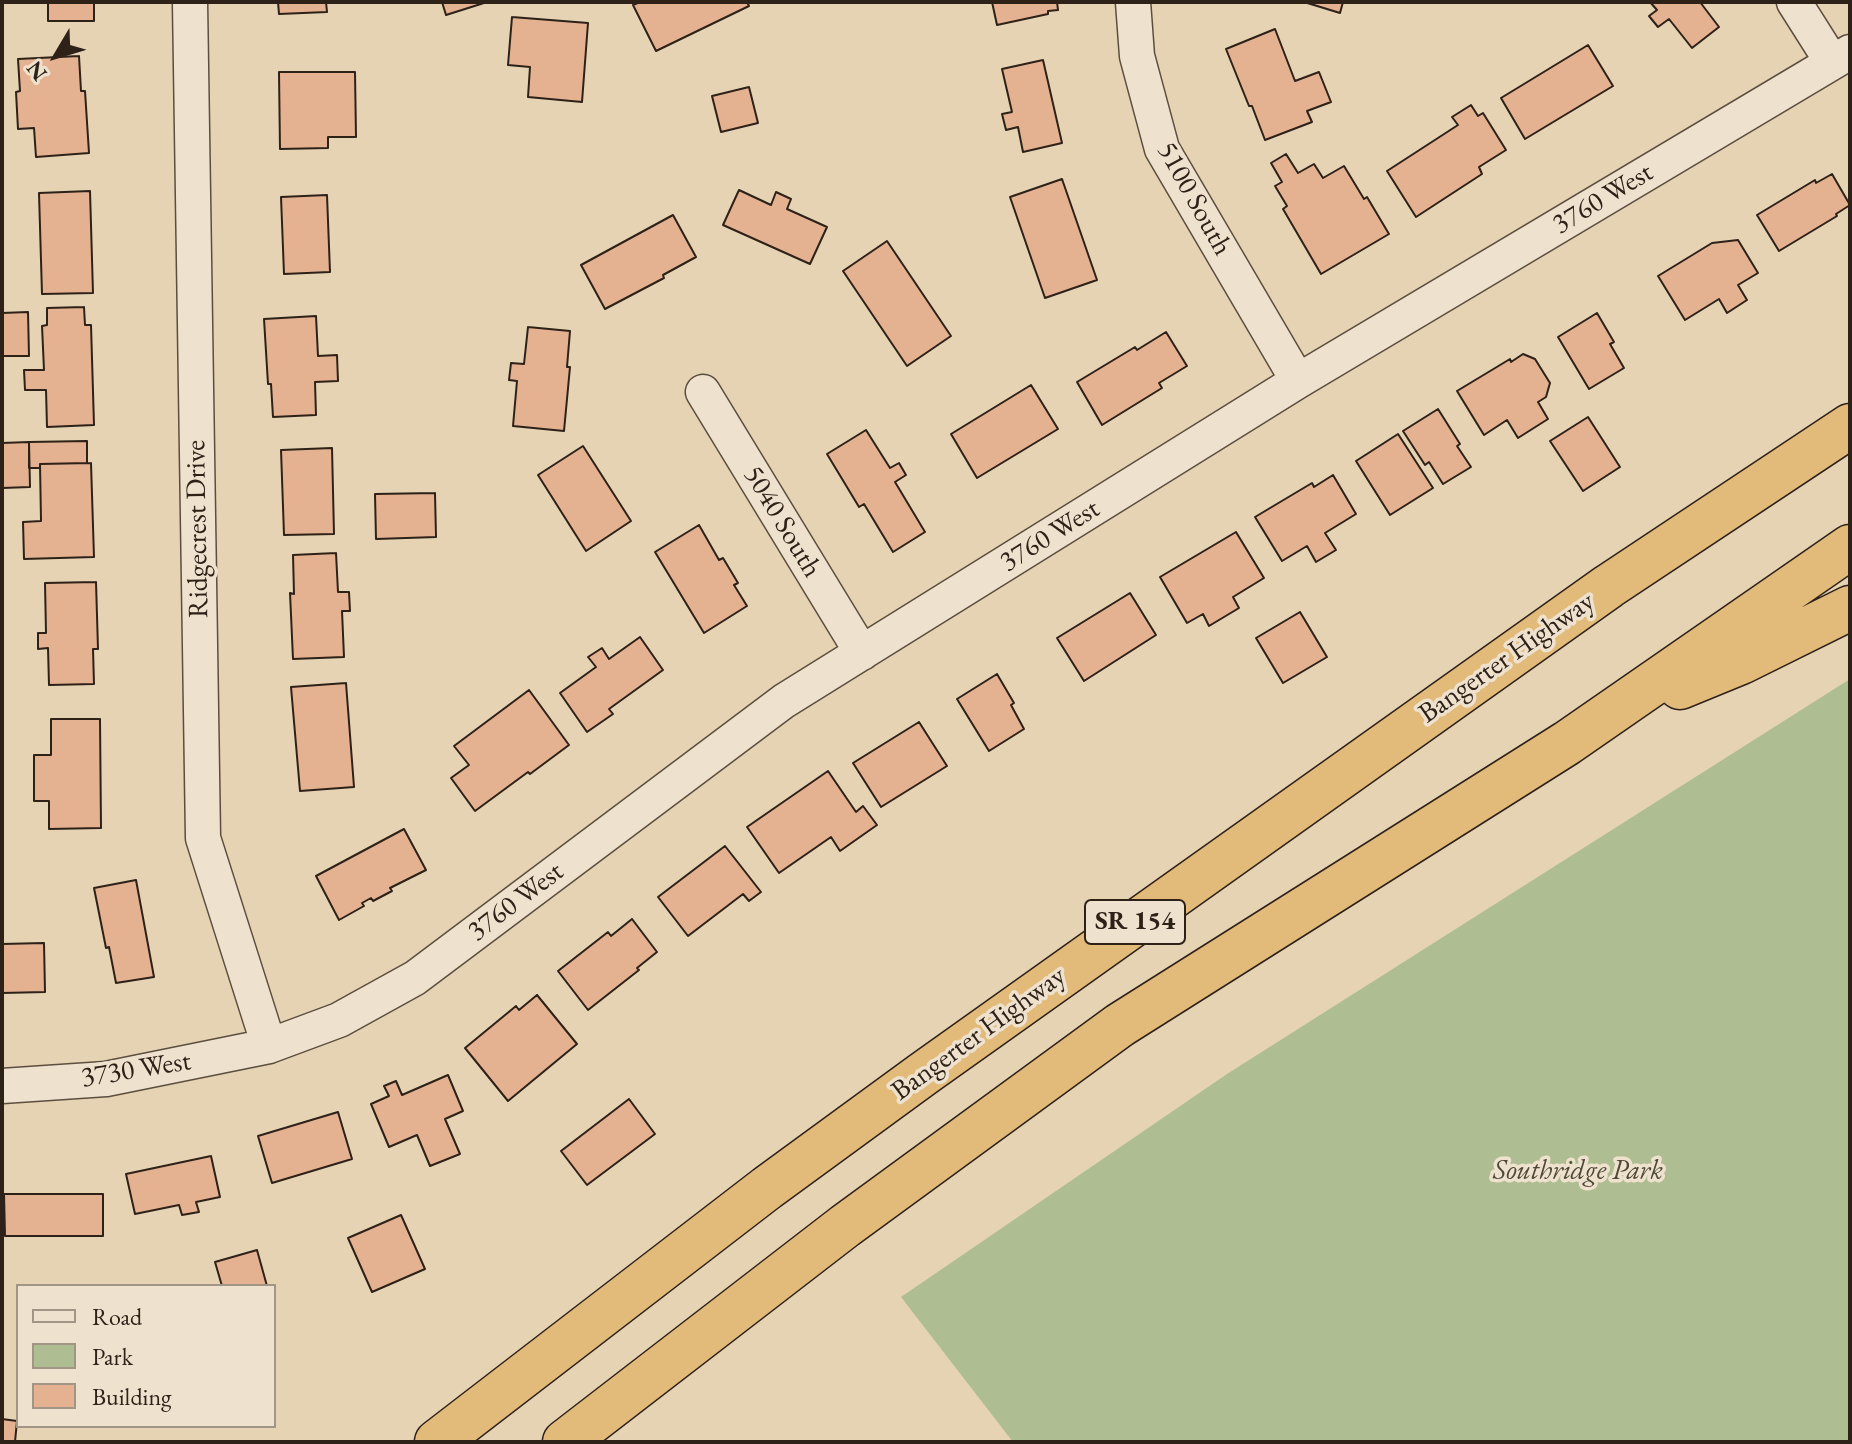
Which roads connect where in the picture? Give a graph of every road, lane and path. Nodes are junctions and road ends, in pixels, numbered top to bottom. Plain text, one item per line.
1 (190, 2) edge
2 (1133, 2) edge
3 (1794, 2) edge
4 (1841, 57) edge
5 (1298, 381) junction
6 (703, 392) dead end
7 (1850, 426) edge
8 (1850, 547) edge
9 (1850, 608) edge
10 (862, 653) junction
11 (1567, 743) junction
12 (269, 1046) junction
13 (2, 1086) edge
14 (437, 1442) edge
15 (565, 1442) edge

1 - 12 street, Ridgecrest Drive
2 - 5 street, 5100 South
3 - 4 street
4 - 5 street, 3760 West
5 - 10 street, 3760 West
6 - 10 street, 5040 South
7 - 14 highway, Bangerter Highway / SR 154
8 - 11 highway, SR 154
9 - 11 highway
10 - 12 street, 3760 West
11 - 15 highway, SR 154
12 - 13 street, 3730 West

